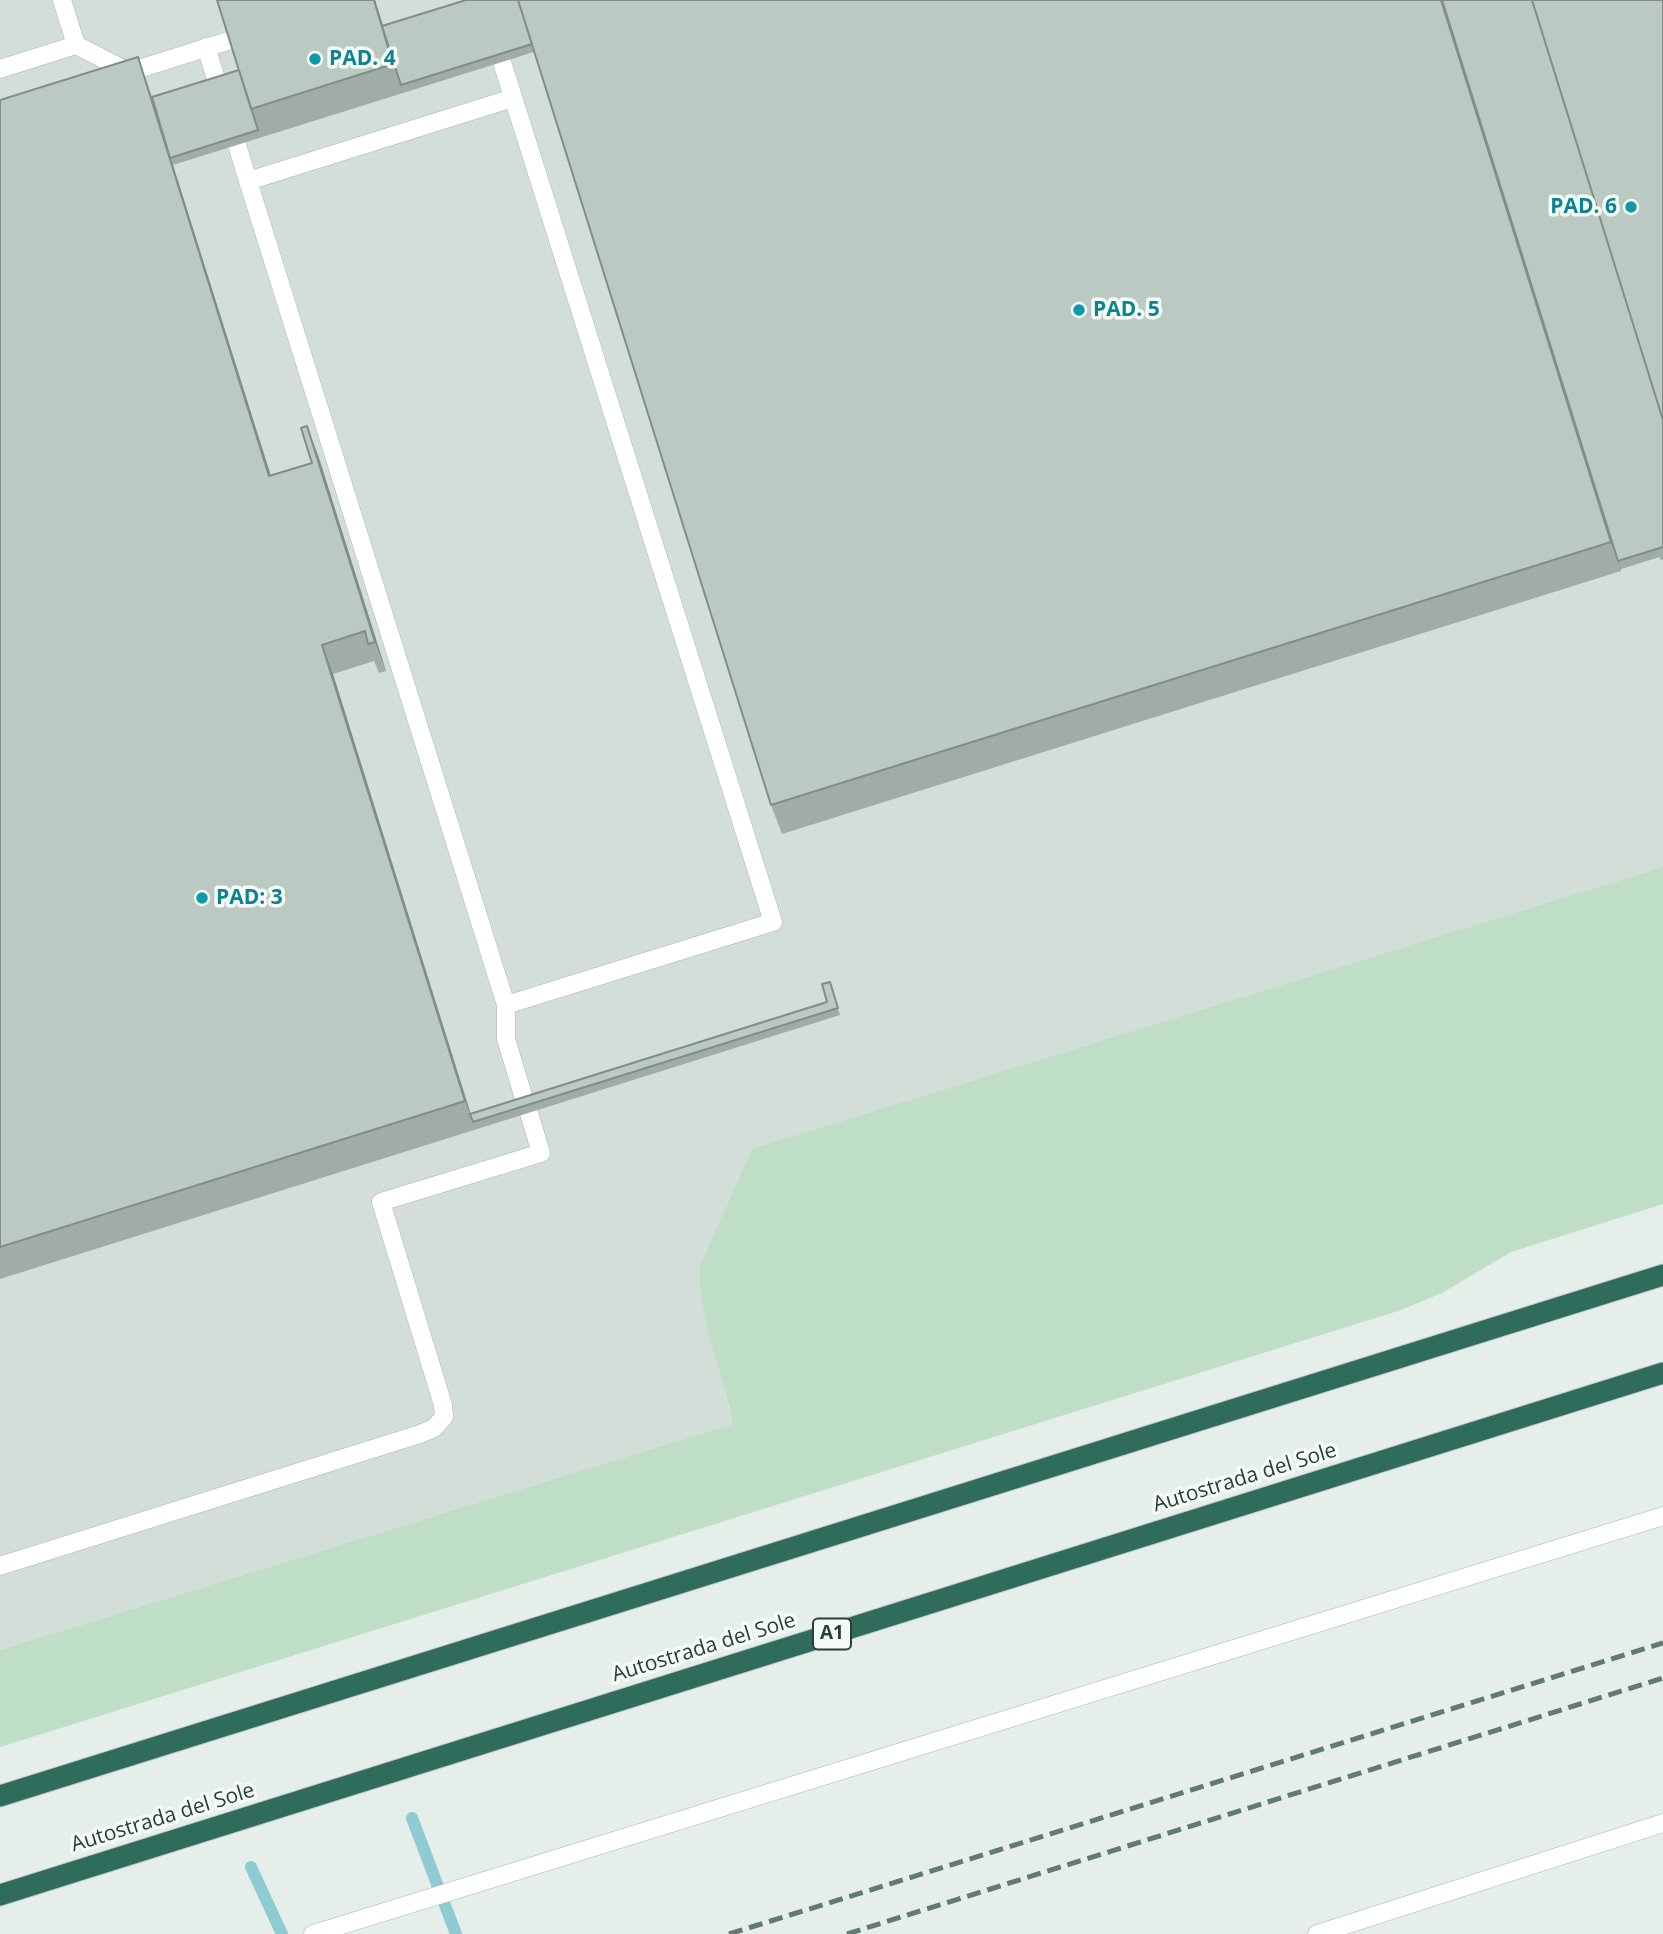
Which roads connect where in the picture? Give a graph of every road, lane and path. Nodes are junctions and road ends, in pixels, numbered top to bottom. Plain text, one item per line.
1 (62, 0) edge
2 (231, 40) edge
3 (76, 46) junction
4 (206, 47) junction
5 (502, 62) edge
6 (0, 69) edge
7 (218, 85) edge
8 (513, 98) junction
9 (237, 145) edge
10 (248, 181) junction
11 (506, 1004) junction
12 (1663, 1275) edge
13 (1663, 1373) edge
14 (1663, 1516) edge
15 (0, 1566) edge
16 (0, 1796) edge
17 (1663, 1823) edge
18 (0, 1895) edge
19 (313, 1934) edge
20 (1317, 1934) edge

1 - 3 lane
2 - 4 lane
3 - 4 lane
3 - 6 lane
4 - 7 lane
5 - 8 lane
8 - 10 lane
8 - 11 lane
9 - 10 lane
10 - 11 lane
11 - 15 lane
12 - 16 highway
13 - 18 highway, Autostrada del Sole / A1
14 - 19 lane
17 - 20 lane

